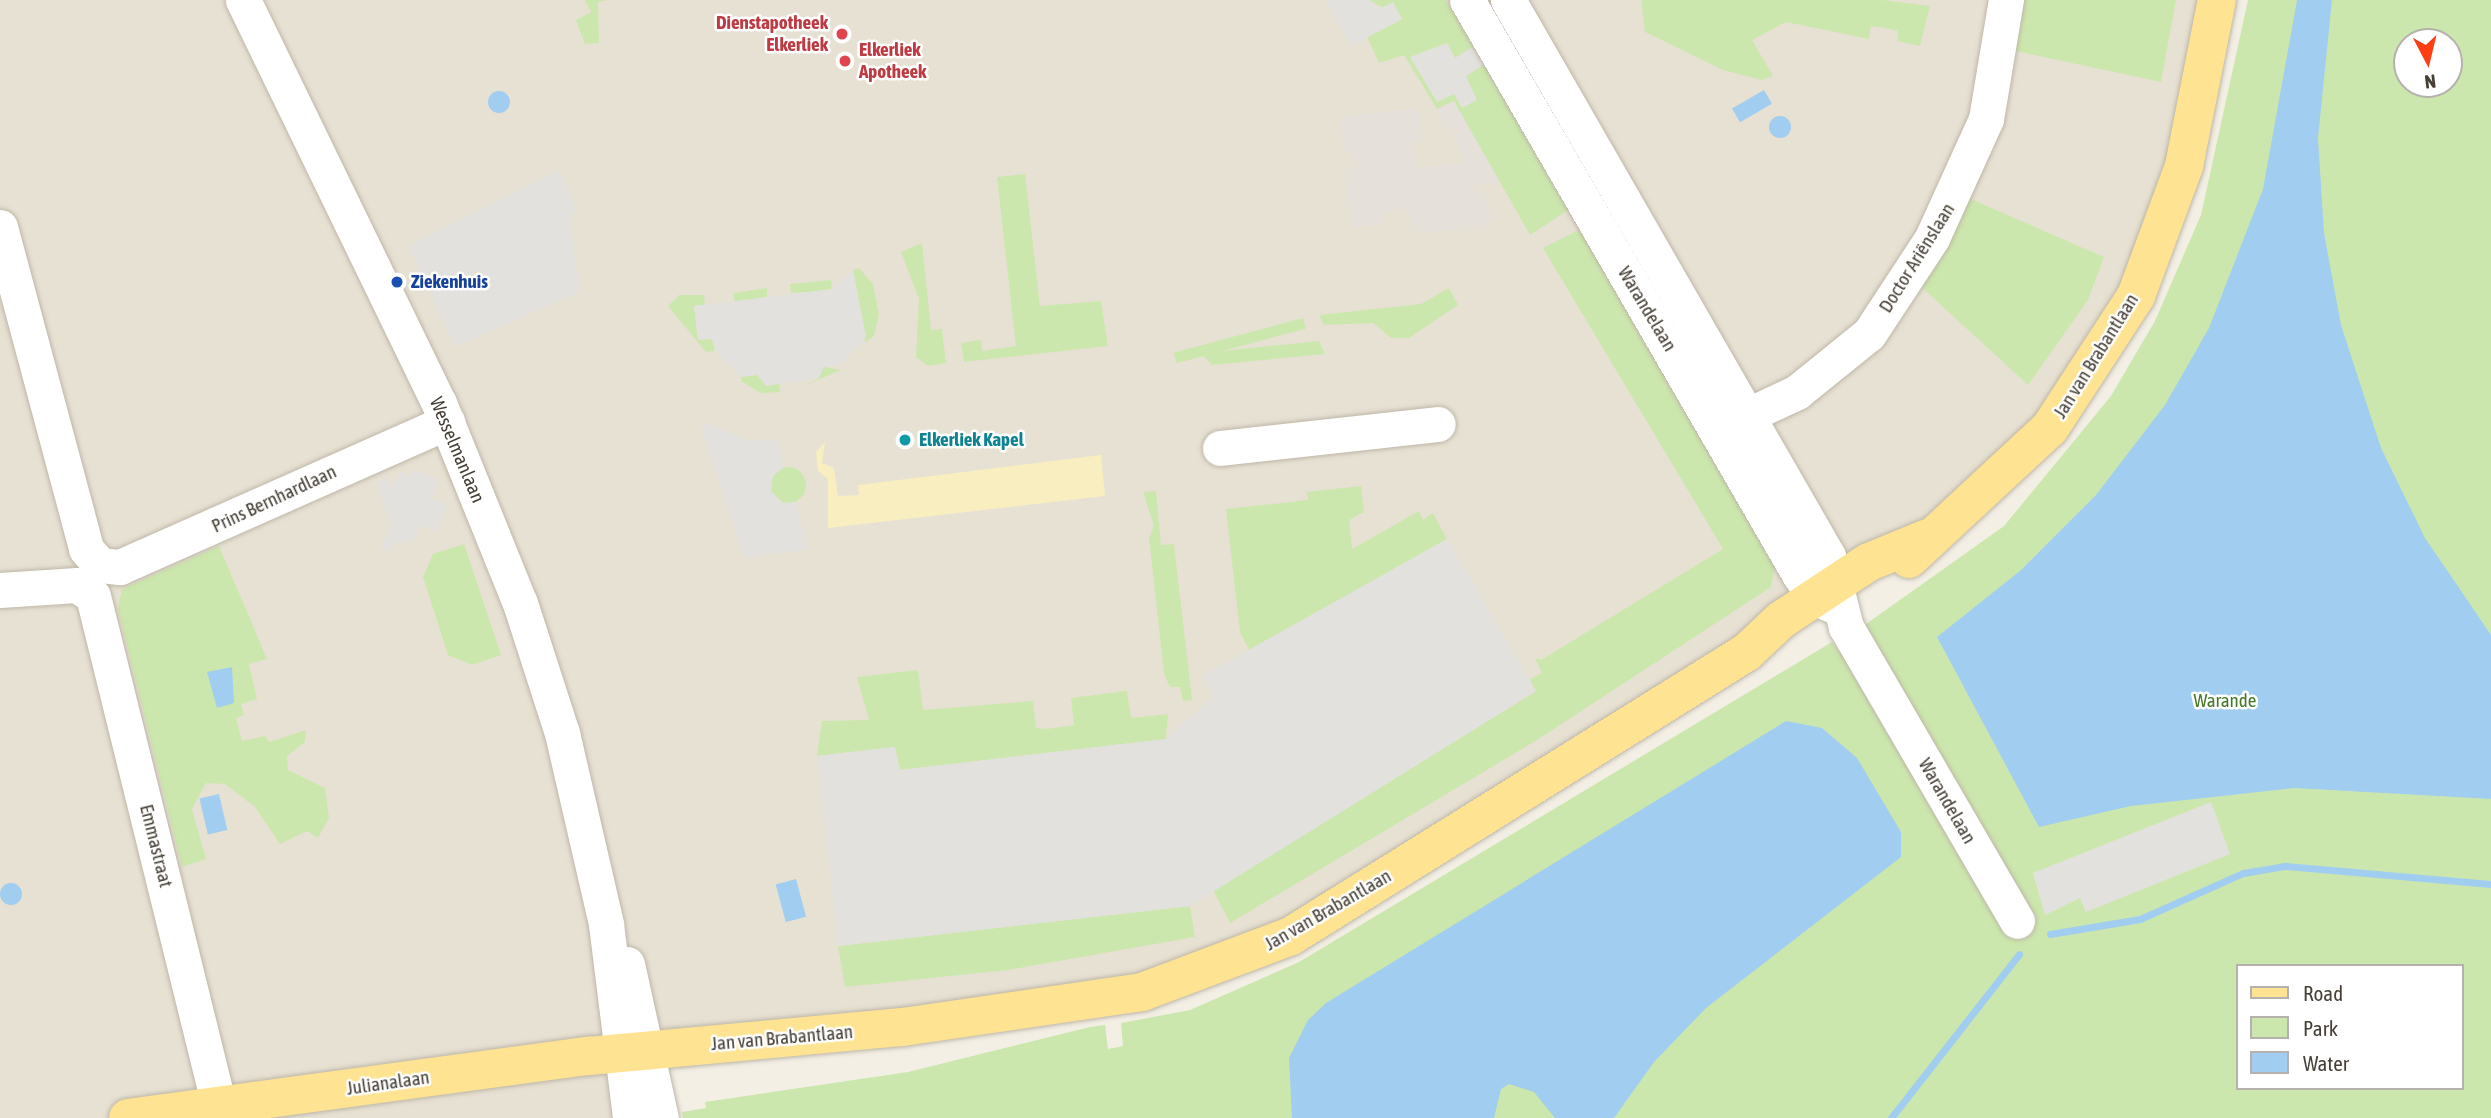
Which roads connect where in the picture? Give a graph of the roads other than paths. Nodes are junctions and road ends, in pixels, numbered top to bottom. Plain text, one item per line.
1 (243, 0) edge
2 (1467, 0) edge
3 (1508, 0) edge
4 (2006, 0) edge
5 (2217, 0) edge
6 (0, 228) edge
7 (1748, 415) junction
8 (447, 422) junction
9 (1438, 424) dead end
10 (1220, 448) dead end
11 (1729, 450) junction
12 (93, 577) junction
13 (0, 590) edge
14 (1829, 596) junction
15 (2017, 921) dead end
16 (633, 1052) junction
17 (219, 1106) junction
18 (128, 1118) edge
19 (631, 1118) edge
20 (661, 1118) edge

1 - 8 street, Wesselmanlaan
2 - 11 street, Warandelaan
3 - 7 street, Warandelaan
4 - 7 street, Doctor Ariënslaan
5 - 14 main road, Jan van Brabantlaan
6 - 12 street, Emmastraat
7 - 11 street
7 - 14 street, Warandelaan
8 - 12 street, Prins Bernhardlaan
8 - 16 street, Wesselmanlaan
9 - 10 street
11 - 14 street, Warandelaan
12 - 13 street, Prins Bernhardlaan
12 - 17 street, Emmastraat
14 - 15 street, Warandelaan
14 - 16 main road, Jan van Brabantlaan
16 - 17 main road, Julianalaan
16 - 19 street
16 - 20 street
17 - 18 main road, Julianalaan

